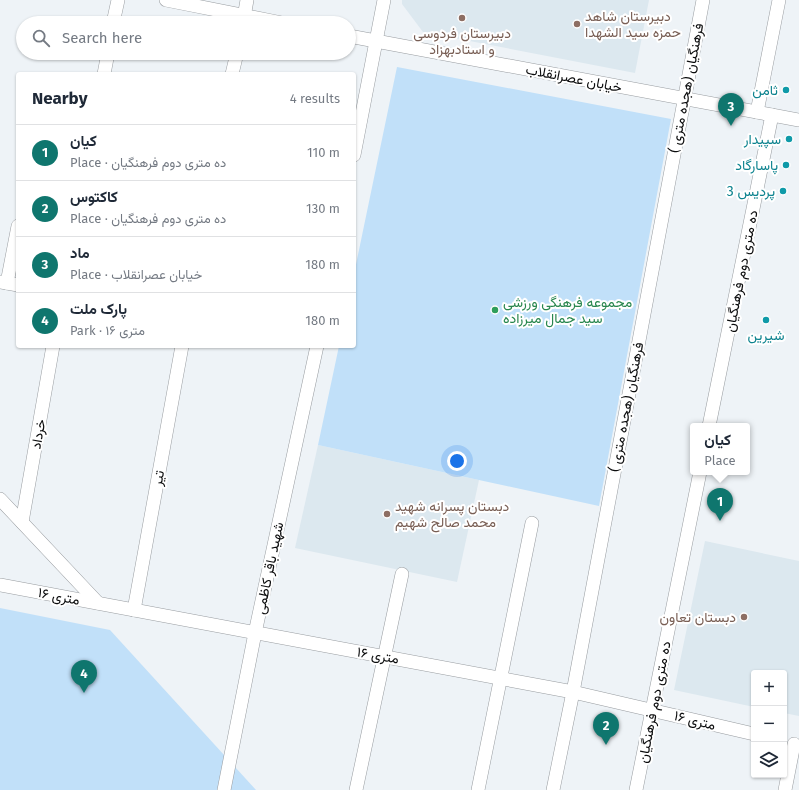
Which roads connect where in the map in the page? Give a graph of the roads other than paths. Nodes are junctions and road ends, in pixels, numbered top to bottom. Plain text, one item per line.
1 (118, 0) edge
2 (168, 0) edge
3 (247, 0) edge
4 (384, 0) edge
5 (703, 0) edge
6 (779, 0) edge
7 (115, 16) edge
8 (231, 16) edge
9 (244, 16) edge
10 (356, 37) edge
11 (376, 41) junction
12 (107, 60) edge
13 (235, 60) edge
14 (104, 72) edge
15 (232, 72) edge
16 (684, 99) junction
17 (757, 112) junction
18 (772, 115) junction
19 (799, 120) edge
20 (356, 145) edge
21 (16, 237) edge
22 (8, 283) edge
23 (53, 348) edge
24 (182, 348) edge
25 (317, 348) edge
26 (710, 423) edge
27 (699, 475) edge
28 (0, 499) edge
29 (22, 522) junction
30 (532, 523) dead end
31 (402, 574) dead end
32 (0, 585) edge
33 (98, 603) junction
34 (134, 610) junction
35 (255, 633) junction
36 (385, 656) junction
37 (500, 678) junction
38 (573, 692) junction
39 (652, 709) junction
40 (751, 733) edge
41 (792, 744) edge
42 (224, 790) edge
43 (356, 790) edge
44 (478, 790) edge
45 (553, 790) edge
46 (636, 790) edge
47 (785, 790) edge

1 - 7 street
2 - 8 street
3 - 9 street
4 - 11 street
5 - 16 street, فرهنگیان (هجده متری )
6 - 17 street
10 - 11 street, خیابان عصرانقلاب
11 - 16 street, خیابان عصرانقلاب
11 - 20 street
12 - 14 street
13 - 15 street
16 - 17 street, خیابان عصرانقلاب
16 - 38 street, فرهنگیان (هجده متری )
17 - 18 street, خیابان عصرانقلاب
18 - 19 street, خیابان عصرانقلاب
18 - 26 street, ده متری دوم فرهنگیان
21 - 22 street
23 - 29 street, خرداد
24 - 34 street, تیر
25 - 35 street, شهید باقر کاظمی
27 - 39 street, ده متری دوم فرهنگیان
28 - 29 street
29 - 33 street
30 - 37 street
31 - 36 street
32 - 33 street, ۱۶ متری
33 - 34 street, ۱۶ متری
34 - 35 street, ۱۶ متری
35 - 36 street, ۱۶ متری
35 - 42 street, شهید باقر کاظمی
36 - 37 street, ۱۶ متری
36 - 43 street
37 - 38 street, ۱۶ متری
37 - 44 street
38 - 39 street, ۱۶ متری
38 - 45 street, فرهنگیان (هجده متری )
39 - 40 street, ۱۶ متری
39 - 46 street, ده متری دوم فرهنگیان
41 - 47 street

